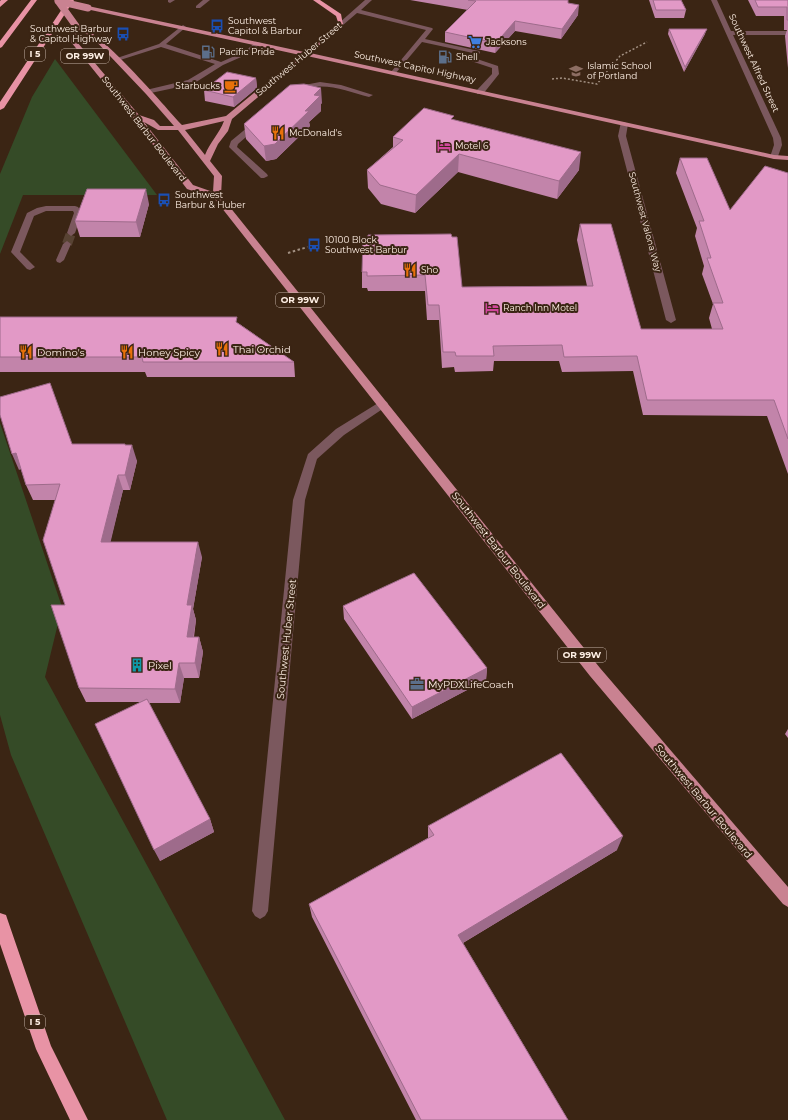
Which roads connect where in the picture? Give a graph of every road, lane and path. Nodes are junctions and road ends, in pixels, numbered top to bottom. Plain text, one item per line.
1 (5, 0) edge
2 (34, 0) edge
3 (56, 0) edge
4 (70, 0) edge
5 (207, 0) edge
6 (316, 0) edge
7 (369, 0) edge
8 (714, 0) edge
9 (0, 5) edge
10 (198, 7) dead end
11 (355, 12) junction
12 (341, 24) junction
13 (76, 26) junction
14 (183, 27) junction
15 (729, 33) junction
16 (788, 33) edge
17 (420, 40) junction
18 (647, 42) dead end
19 (258, 43) junction
20 (161, 45) junction
21 (0, 46) edge
22 (306, 54) junction
23 (117, 59) junction
24 (221, 64) junction
25 (393, 73) junction
26 (552, 79) dead end
27 (149, 92) junction
28 (480, 92) junction
29 (335, 94) dead end
30 (303, 95) edge
31 (0, 108) edge
32 (136, 117) junction
33 (229, 118) junction
34 (262, 120) edge
35 (624, 124) junction
36 (180, 128) junction
37 (774, 157) junction
38 (788, 158) edge
39 (207, 160) junction
40 (788, 165) edge
41 (264, 176) dead end
42 (217, 196) junction
43 (71, 233) tunnel mouth
44 (66, 244) tunnel mouth
45 (314, 244) dead end
46 (60, 260) dead end
47 (268, 260) junction
48 (30, 267) dead end
49 (671, 320) dead end
50 (383, 404) junction
51 (788, 899) edge
52 (260, 912) dead end
53 (0, 921) edge
54 (79, 1120) edge

1 - 9 highway
2 - 21 highway
3 - 13 main road, OR 99W, bridge
3 - 14 main road, Southwest Capitol Highway, bridge
4 - 31 highway, I 5
5 - 10 street
6 - 12 highway
7 - 11 street, Southwest Huber Street
8 - 15 street, Southwest Alfred Street
11 - 12 street, Southwest Huber Street
11 - 17 street
12 - 22 main road, Southwest Huber Street
13 - 23 main road, OR 99W
13 - 32 main road, Southwest Barbur Boulevard / OR 99W
14 - 19 main road, Southwest Capitol Highway
14 - 20 street
15 - 16 street
15 - 37 street, Southwest Alfred Street
17 - 25 street
17 - 28 street
18 - 26 path
19 - 22 main road, Southwest Capitol Highway
19 - 24 street
20 - 23 street
20 - 24 street
22 - 25 main road, Southwest Capitol Highway
22 - 33 main road, Southwest Huber Street
23 - 27 main road, OR 99W
24 - 27 street
25 - 28 main road, Southwest Capitol Highway
27 - 36 main road, OR 99W
28 - 35 main road, Southwest Capitol Highway
29 - 30 street
32 - 36 main road
32 - 42 main road, Southwest Barbur Boulevard / OR 99W
33 - 36 main road
33 - 39 main road
34 - 41 street
35 - 37 main road, Southwest Capitol Highway
35 - 49 street, Southwest Valona Way
36 - 39 main road, OR 99W
37 - 38 main road, Southwest Capitol Highway
37 - 40 main road, Southwest Capitol Highway
39 - 42 main road, OR 99W
42 - 47 main road, Southwest Barbur Boulevard / OR 99W
43 - 48 street
44 - 46 street
45 - 47 path
47 - 50 main road, Southwest Barbur Boulevard / OR 99W
50 - 51 main road, Southwest Barbur Boulevard / OR 99W
50 - 52 street, Southwest Huber Street
53 - 54 highway, I 5

